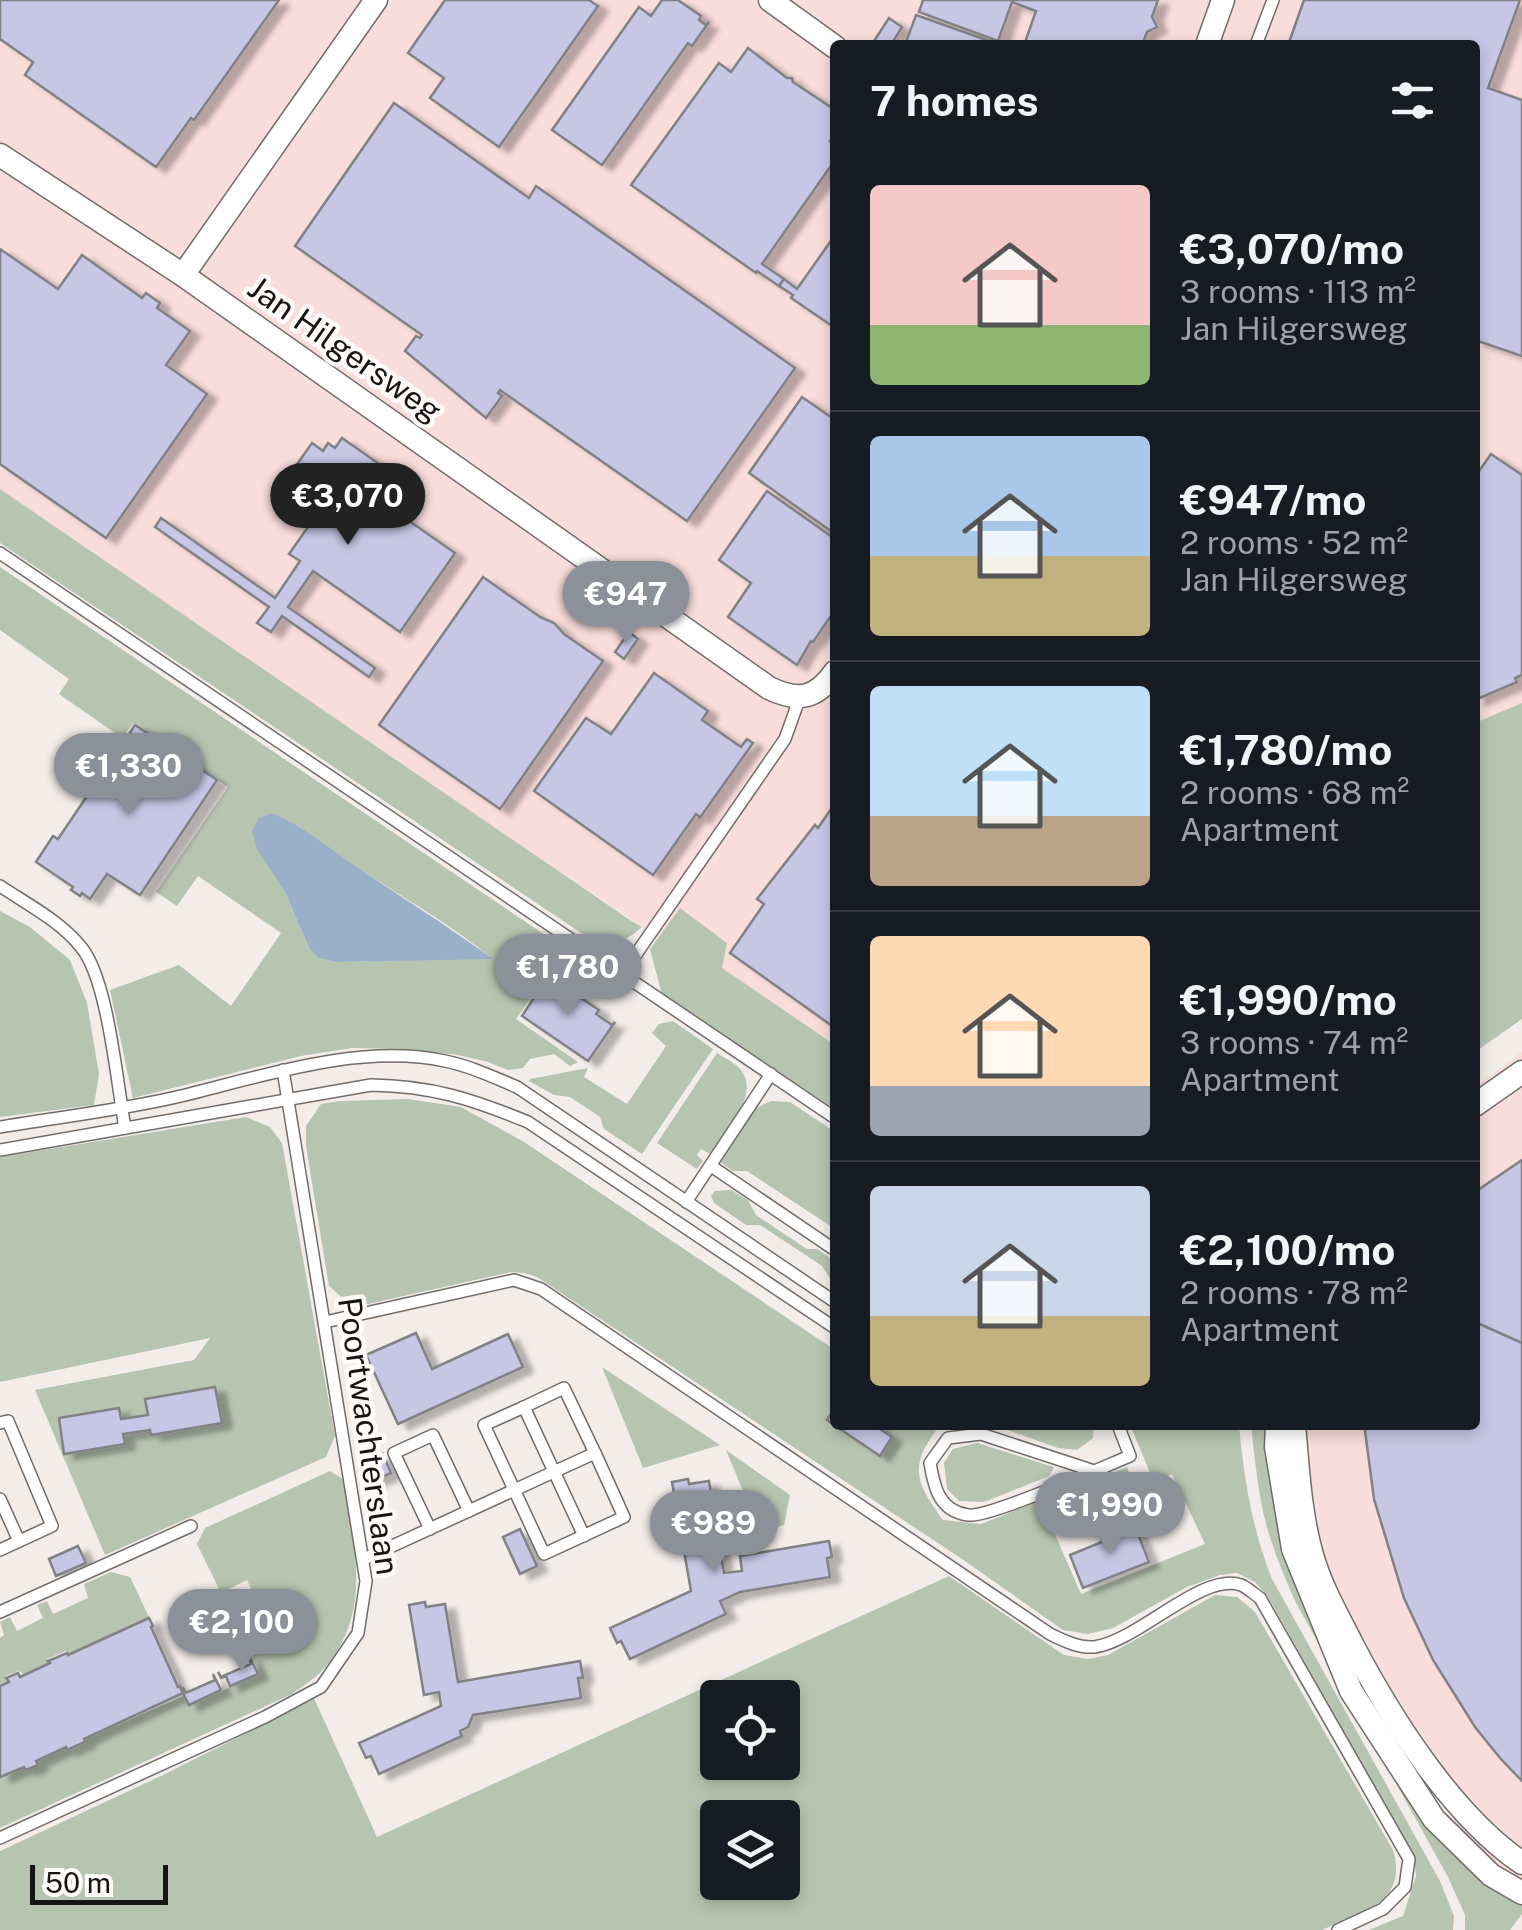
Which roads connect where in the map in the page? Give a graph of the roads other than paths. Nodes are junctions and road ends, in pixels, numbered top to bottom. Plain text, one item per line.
1 (376, 0) edge
2 (770, 0) edge
3 (1223, 0) edge
4 (1273, 0) edge
5 (1209, 40) edge
6 (1258, 40) edge
7 (830, 43) edge
8 (0, 155) edge
9 (183, 275) junction
10 (0, 553) edge
11 (830, 677) edge
12 (800, 697) junction
13 (0, 886) edge
14 (623, 973) junction
15 (1522, 1059) edge
16 (283, 1070) junction
17 (1522, 1072) edge
18 (772, 1074) junction
19 (1480, 1088) edge
20 (288, 1100) junction
21 (1480, 1101) edge
22 (121, 1106) junction
23 (830, 1115) edge
24 (0, 1126) edge
25 (125, 1128) junction
26 (0, 1150) edge
27 (711, 1166) junction
28 (686, 1202) junction
29 (830, 1247) edge
30 (830, 1299) edge
31 (830, 1310) edge
32 (823, 1320) junction
33 (324, 1322) junction
34 (830, 1325) edge
35 (524, 1407) junction
36 (0, 1423) edge
37 (1120, 1430) edge
38 (1277, 1430) edge
39 (1295, 1430) edge
40 (594, 1453) junction
41 (1094, 1470) junction
42 (554, 1472) junction
43 (514, 1490) junction
44 (0, 1498) edge
45 (468, 1511) junction
46 (1305, 1514) junction
47 (191, 1526) dead end
48 (430, 1529) junction
49 (584, 1536) junction
50 (19, 1541) junction
51 (1293, 1549) junction
52 (0, 1550) edge
53 (364, 1560) junction
54 (1318, 1571) junction
55 (0, 1612) edge
56 (1398, 1726) junction
57 (1405, 1774) junction
58 (1453, 1796) junction
59 (0, 1838) edge
60 (1522, 1863) edge
61 (1522, 1893) edge
62 (1338, 1930) edge

1 - 9 street
2 - 7 street
3 - 5 street
4 - 6 lane
8 - 9 street, Jan Hilgersweg
9 - 12 street, Jan Hilgersweg
10 - 14 lane
11 - 12 street
12 - 14 lane
13 - 22 lane
14 - 18 lane
15 - 19 street
16 - 20 lane, Poortwachterslaan
16 - 22 lane
16 - 28 lane
17 - 21 street
18 - 23 lane
18 - 27 lane
20 - 25 lane
20 - 32 lane
20 - 33 lane, Poortwachterslaan
22 - 24 lane
22 - 25 lane
25 - 26 lane
27 - 28 lane
27 - 29 lane
28 - 30 lane
31 - 32 lane
32 - 34 lane
33 - 53 lane, Poortwachterslaan
33 - 62 lane
35 - 40 lane
35 - 42 lane
35 - 43 lane
36 - 50 lane
37 - 41 lane
38 - 51 street
39 - 46 street
40 - 42 lane
40 - 49 lane
41 - 41 lane
42 - 43 lane
42 - 49 lane
43 - 45 lane
43 - 49 lane
44 - 50 lane
45 - 48 lane
45 - 48 lane
46 - 51 street
46 - 54 street
47 - 55 lane
48 - 53 lane
50 - 52 lane
51 - 54 street
51 - 57 street
53 - 59 lane, Poortwachterslaan
54 - 56 street
56 - 57 street
56 - 58 street
57 - 58 street
57 - 61 street
58 - 60 street

